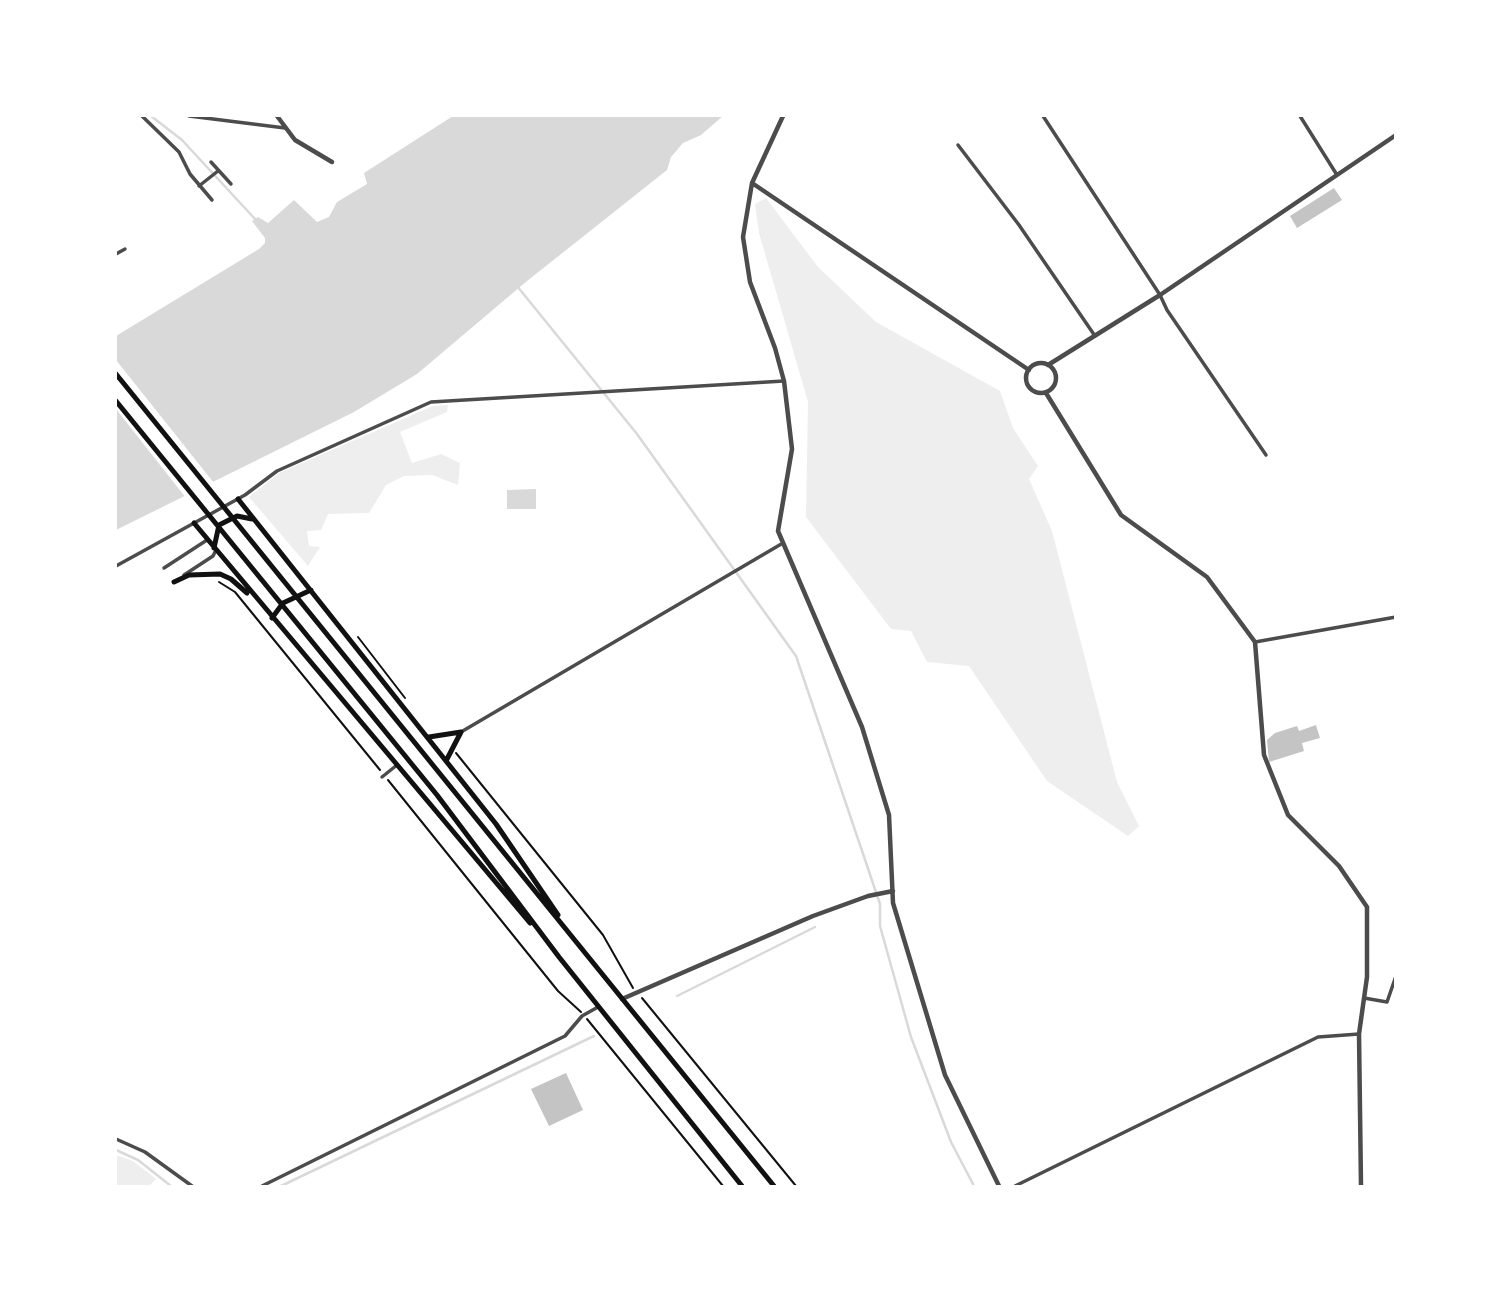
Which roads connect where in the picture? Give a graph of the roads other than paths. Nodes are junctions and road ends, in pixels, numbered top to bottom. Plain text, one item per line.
1 (142, 116) edge
2 (189, 116) edge
3 (277, 116) edge
4 (783, 116) edge
5 (1043, 116) edge
6 (1300, 116) edge
7 (285, 128) junction
8 (1395, 135) edge
9 (958, 145) dead end
10 (211, 162) dead end
11 (332, 162) dead end
12 (218, 170) junction
13 (1337, 175) junction
14 (752, 183) junction
15 (231, 184) dead end
16 (200, 186) junction
17 (212, 200) dead end
18 (125, 249) dead end
19 (116, 254) edge
20 (1160, 295) junction
21 (1096, 336) junction
22 (1048, 365) junction
23 (1029, 370) junction
24 (116, 374) edge
25 (784, 381) junction
26 (1046, 393) junction
27 (116, 401) edge
28 (1266, 455) dead end
29 (238, 499) junction
30 (255, 520) junction
31 (194, 523) junction
32 (206, 540) junction
33 (783, 543) junction
34 (215, 549) junction
35 (116, 565) edge
36 (164, 568) dead end
37 (174, 582) joint
38 (311, 590) junction
39 (261, 606) junction
40 (1395, 617) edge
41 (272, 618) junction
42 (1255, 642) junction
43 (461, 732) junction
44 (429, 737) junction
45 (446, 761) junction
46 (397, 765) junction
47 (382, 777) dead end
48 (892, 891) junction
49 (582, 950) junction
50 (559, 957) junction
51 (1395, 976) edge
52 (1363, 998) junction
53 (622, 999) junction
54 (598, 1007) junction
55 (1359, 1034) junction
56 (116, 1139) edge
57 (192, 1186) edge
58 (262, 1186) edge
59 (742, 1186) edge
60 (774, 1186) edge
61 (999, 1186) edge
62 (1014, 1186) edge
63 (1362, 1186) edge

1 - 16 street
2 - 7 street
3 - 7 street
4 - 14 street
5 - 20 street
6 - 13 street
7 - 11 street
8 - 13 street
9 - 21 street
10 - 12 street
12 - 15 street
12 - 16 street
13 - 20 street
14 - 23 street
14 - 25 street
16 - 17 street
18 - 19 street
20 - 21 street
20 - 28 street
21 - 22 street
22 - 23 street
22 - 26 street
23 - 26 street
24 - 49 main road
25 - 29 street
25 - 33 street
26 - 42 street
27 - 50 main road
29 - 30 main road
29 - 31 street
30 - 34 main road
30 - 38 main road
31 - 32 main road
31 - 35 street
32 - 34 main road
32 - 36 street
33 - 43 street
33 - 48 street
34 - 37 street
34 - 39 main road
37 - 39 main road
38 - 41 main road
38 - 44 main road
39 - 41 main road
40 - 42 street
41 - 46 main road
42 - 52 street
43 - 44 main road
43 - 45 main road
44 - 45 main road
45 - 49 main road
46 - 47 street
46 - 50 main road
48 - 53 street
48 - 61 street
49 - 53 main road
50 - 54 main road
51 - 52 street
52 - 55 street
53 - 60 main road
54 - 58 street
54 - 59 main road
55 - 62 street
55 - 63 street
56 - 57 street

